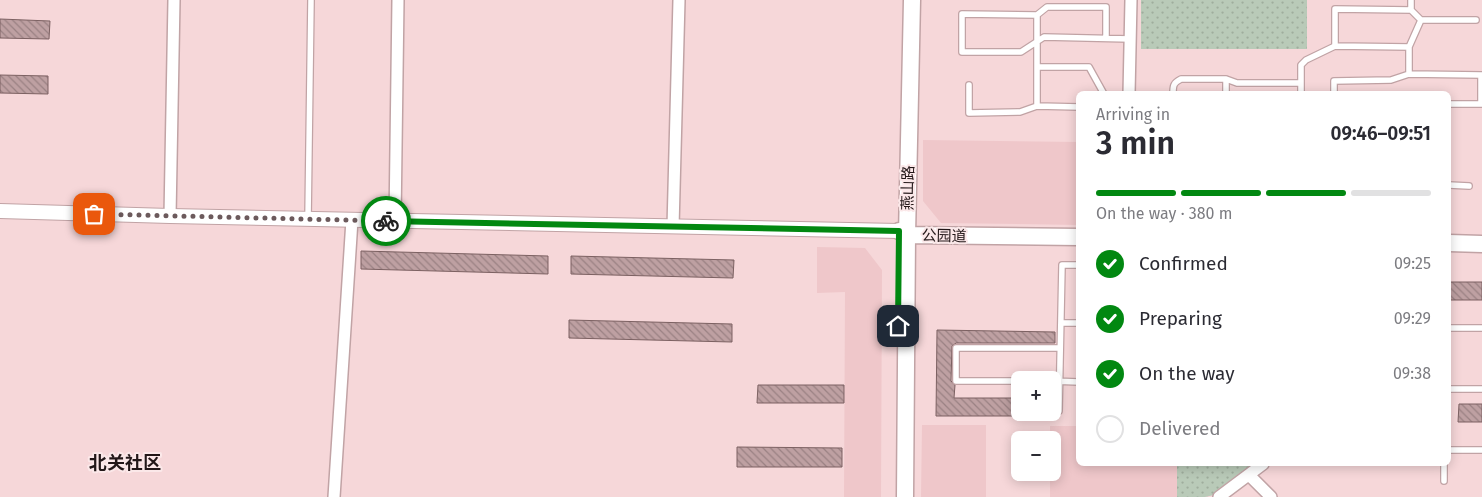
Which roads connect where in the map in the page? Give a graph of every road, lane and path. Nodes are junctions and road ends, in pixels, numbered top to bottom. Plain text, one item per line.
1 (174, 0) edge
2 (310, 0) edge
3 (398, 0) edge
4 (678, 0) edge
5 (903, 0) edge
6 (912, 0) edge
7 (1131, 0) edge
8 (1411, 0) edge
9 (1411, 10) junction
10 (1037, 15) junction
11 (1421, 20) junction
12 (1476, 20) dead end
13 (1106, 38) junction
14 (1130, 39) junction
15 (1037, 42) junction
16 (1334, 46) junction
17 (1409, 47) junction
18 (1037, 67) junction
19 (1409, 74) junction
20 (1226, 79) junction
21 (1300, 83) junction
22 (969, 85) dead end
23 (1102, 91) edge
24 (1129, 91) edge
25 (1173, 91) edge
26 (1226, 91) edge
27 (1300, 91) edge
28 (1334, 91) edge
29 (1451, 104) edge
30 (1036, 106) junction
31 (1076, 107) edge
32 (1451, 186) edge
33 (1469, 186) dead end
34 (0, 211) edge
35 (170, 216) junction
36 (308, 219) junction
37 (352, 220) junction
38 (395, 221) junction
39 (673, 226) junction
40 (903, 233) junction
41 (1076, 237) edge
42 (1451, 243) edge
43 (1482, 244) edge
44 (1076, 265) edge
45 (1061, 323) junction
46 (1076, 323) edge
47 (1451, 328) edge
48 (1482, 328) edge
49 (1060, 348) junction
50 (1060, 371) edge
51 (1011, 381) edge
52 (1061, 382) edge
53 (1076, 382) edge
54 (1451, 389) edge
55 (1482, 389) edge
56 (1451, 450) edge
57 (1482, 450) edge
58 (1260, 466) edge
59 (1444, 466) edge
60 (1249, 475) junction
61 (1444, 481) dead end
62 (334, 497) edge
63 (896, 497) edge
64 (905, 497) edge
65 (1218, 497) edge
66 (1270, 497) edge

1 - 35 street
2 - 36 lane
3 - 38 street
4 - 39 street
5 - 40 main road, 燕山路
6 - 40 main road, 燕山路
7 - 14 street
8 - 9 lane
9 - 11 lane
9 - 16 lane
10 - 13 lane
10 - 15 lane
10 - 15 lane
11 - 12 lane
11 - 17 lane
13 - 14 lane
13 - 15 lane
14 - 24 street
15 - 18 lane
16 - 17 lane
16 - 21 lane
17 - 19 lane
18 - 23 lane
18 - 30 lane
19 - 28 lane
19 - 29 lane
20 - 21 lane
20 - 25 lane
20 - 26 lane
21 - 27 lane
22 - 30 lane
30 - 31 lane
32 - 33 lane
34 - 35 street, 公园道
35 - 36 street, 公园道
36 - 37 street, 公园道
37 - 38 street, 公园道
37 - 62 street
38 - 39 street, 公园道
39 - 40 street, 公园道
40 - 41 main road, 公园道
40 - 63 main road, 燕山路
40 - 64 main road, 燕山路
42 - 43 main road
44 - 45 lane
45 - 46 lane
45 - 49 lane
47 - 48 lane
49 - 50 lane
49 - 51 lane
52 - 53 lane
54 - 55 lane
56 - 57 lane
58 - 60 street
59 - 61 lane
60 - 65 street
60 - 66 street

